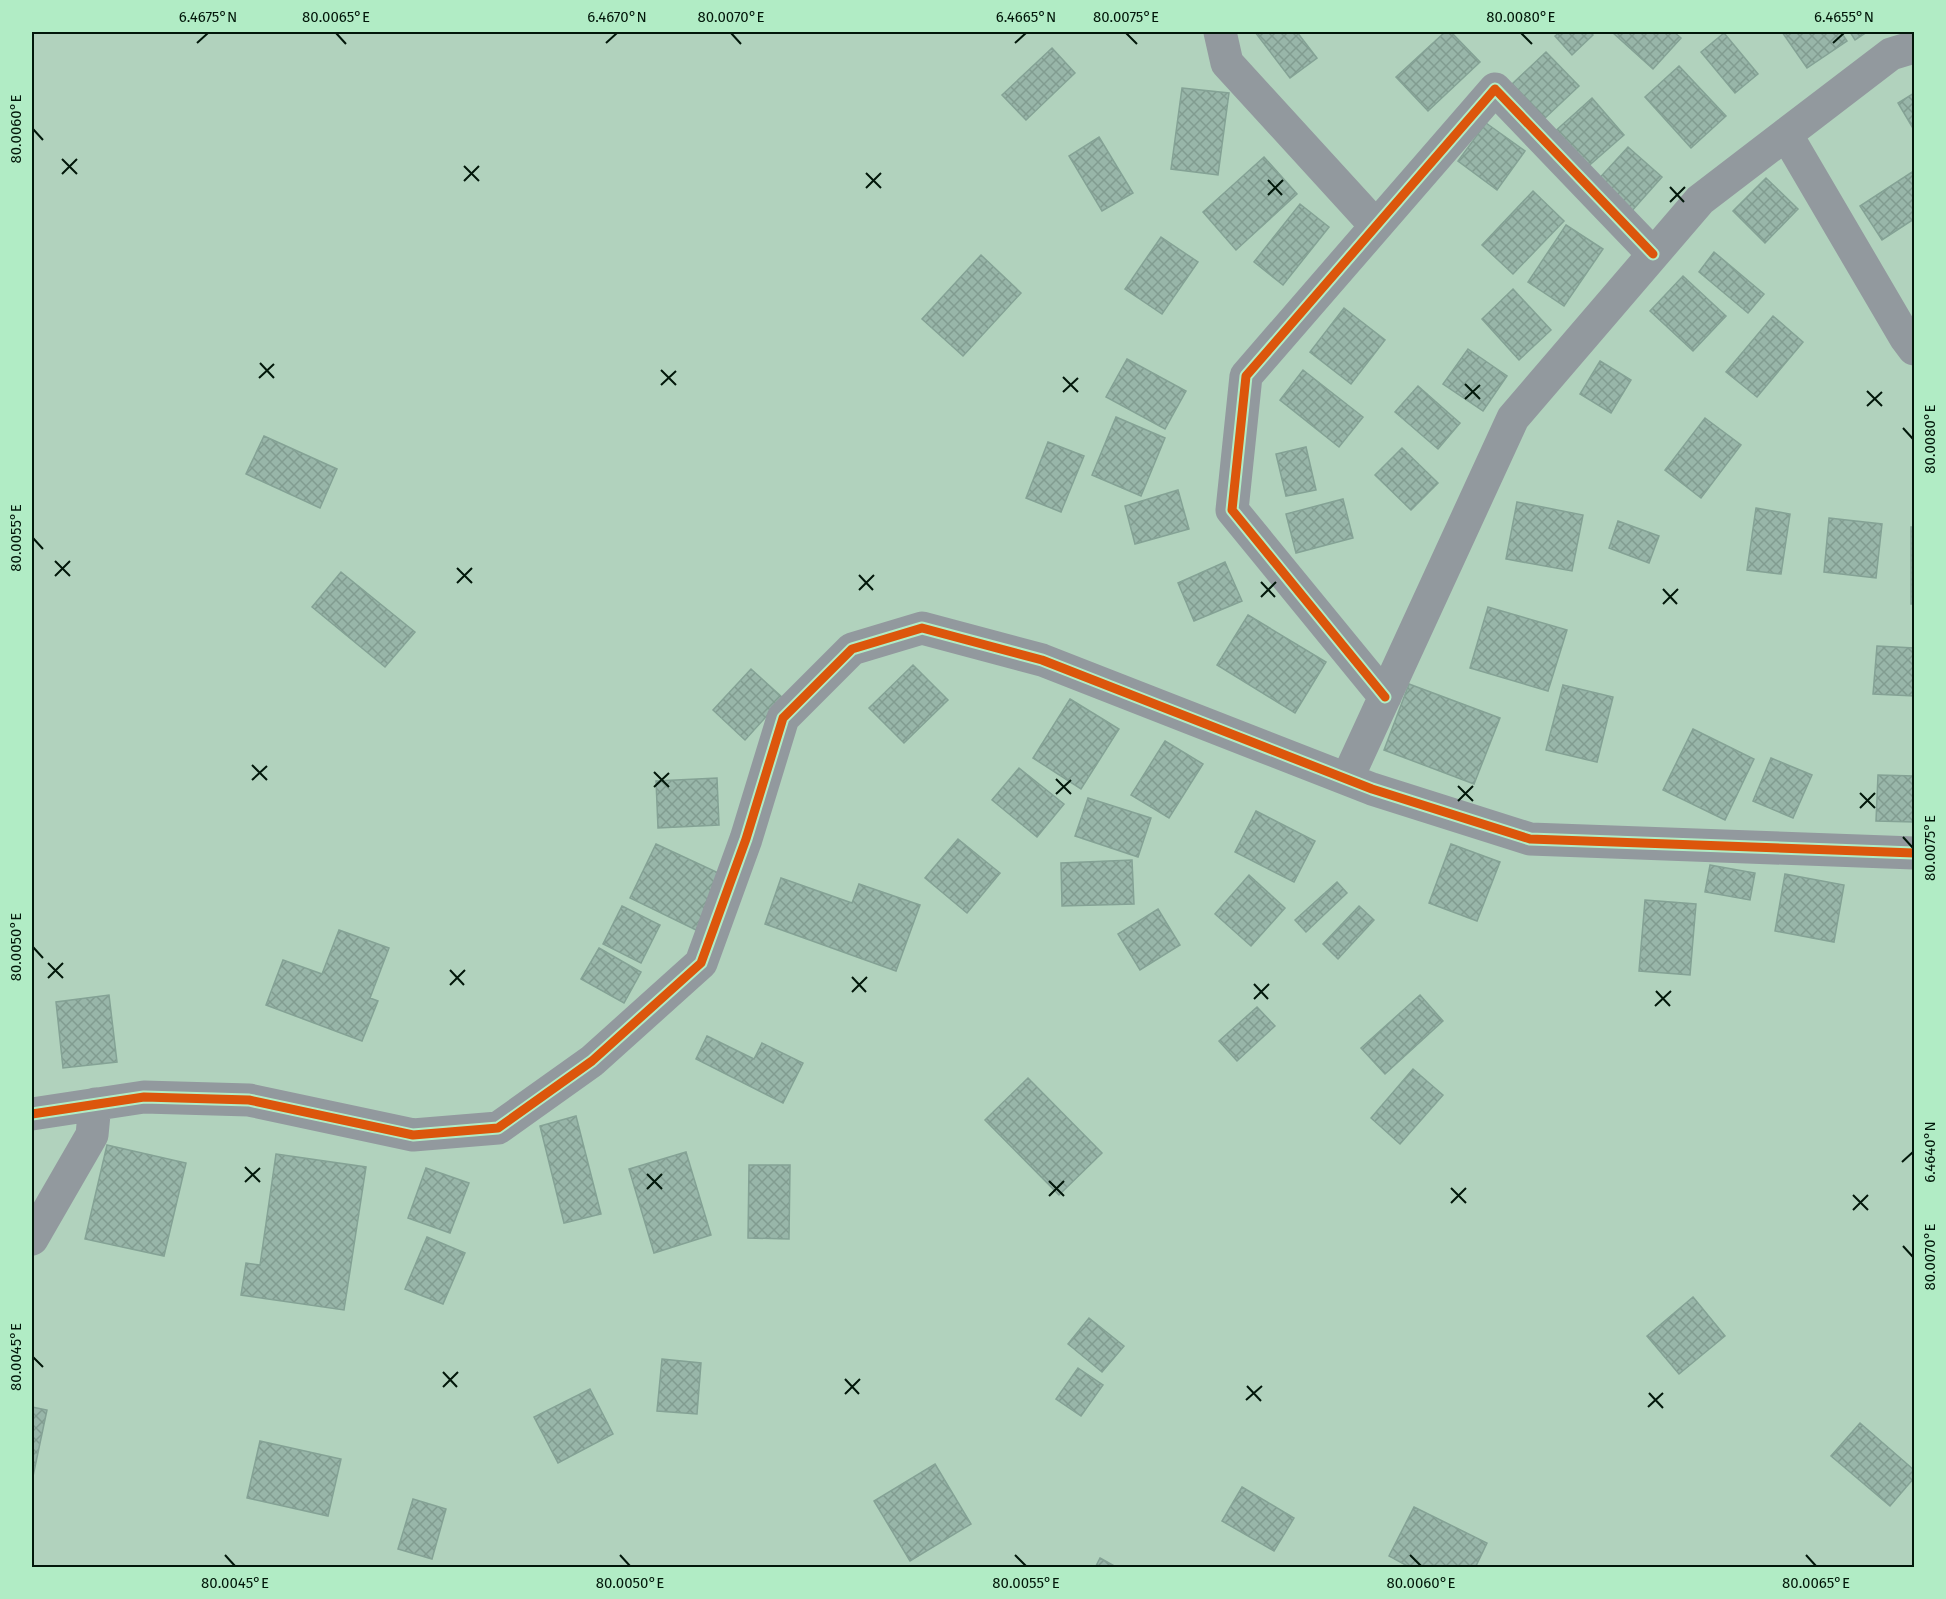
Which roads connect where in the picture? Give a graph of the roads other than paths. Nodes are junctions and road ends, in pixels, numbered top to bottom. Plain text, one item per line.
1 (1220, 32) edge
2 (1914, 47) edge
3 (1786, 134) junction
4 (1376, 226) junction
5 (1653, 254) junction
6 (1914, 349) edge
7 (1385, 697) junction
8 (1347, 779) junction
9 (1914, 853) edge
10 (95, 1104) junction
11 (32, 1114) edge
12 (32, 1239) edge

1 - 4 street
2 - 3 street
3 - 5 street
3 - 6 street
4 - 5 street
4 - 7 street
5 - 7 street
7 - 8 street
8 - 9 street
8 - 10 street
10 - 11 street
10 - 12 street

